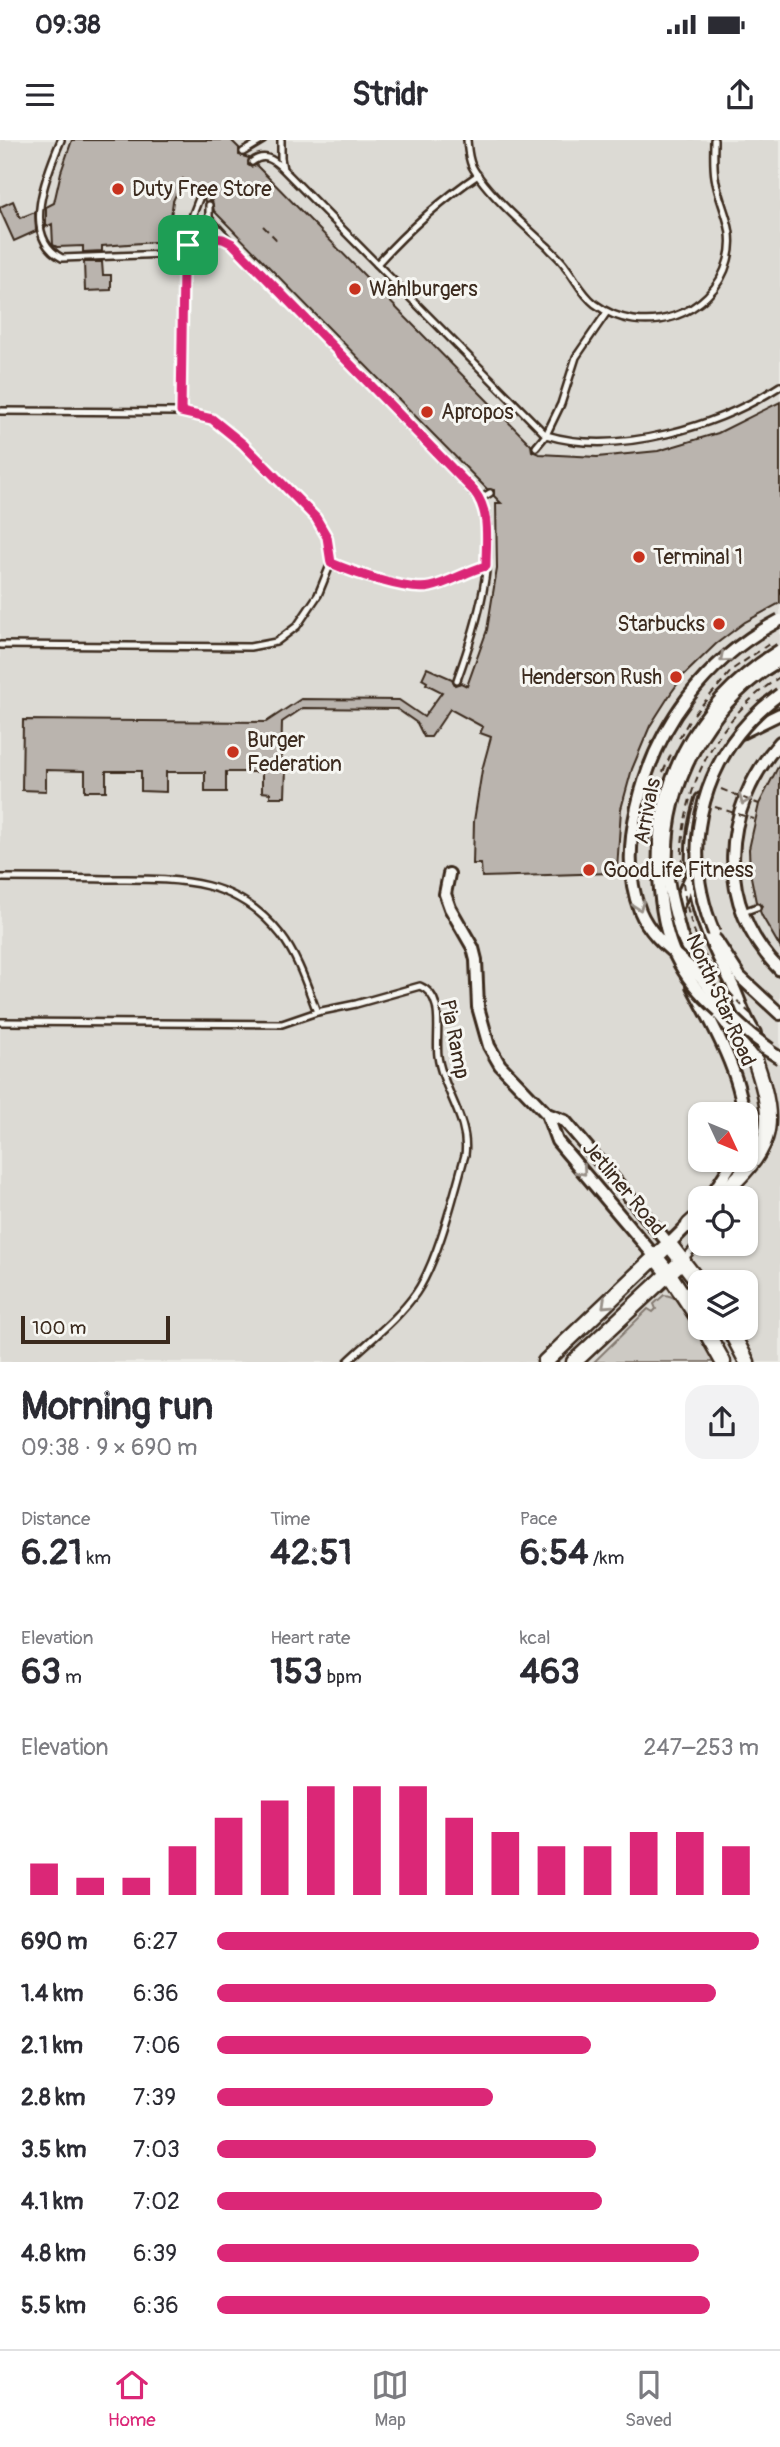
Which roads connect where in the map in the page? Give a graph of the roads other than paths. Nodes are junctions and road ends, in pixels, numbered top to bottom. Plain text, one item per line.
1 (61, 140) edge
2 (262, 140) edge
3 (281, 140) edge
4 (467, 140) edge
5 (715, 140) edge
6 (243, 152) dead end
7 (252, 162) dead end
8 (283, 169) junction
9 (478, 176) junction
10 (200, 196) dead end
11 (209, 205) dead end
12 (233, 244) junction
13 (188, 245) junction
14 (377, 264) junction
15 (607, 312) junction
16 (780, 386) edge
17 (0, 411) edge
18 (181, 412) junction
19 (546, 435) junction
20 (536, 447) dead end
21 (489, 493) dead end
22 (480, 499) junction
23 (331, 563) junction
24 (486, 566) junction
25 (780, 620) edge
26 (0, 645) edge
27 (777, 649) edge
28 (780, 660) edge
29 (457, 680) dead end
30 (780, 692) edge
31 (780, 715) edge
32 (730, 740) junction
33 (780, 742) edge
34 (449, 874) dead end
35 (692, 875) junction
36 (0, 878) edge
37 (757, 907) dead end
38 (743, 912) junction
39 (671, 940) junction
40 (684, 971) junction
41 (780, 971) edge
42 (702, 979) junction
43 (705, 999) junction
44 (317, 1012) junction
45 (780, 1014) edge
46 (0, 1022) edge
47 (755, 1033) junction
48 (778, 1055) edge
49 (755, 1060) junction
50 (780, 1094) edge
51 (740, 1102) edge
52 (547, 1114) junction
53 (730, 1186) edge
54 (688, 1226) edge
55 (669, 1244) junction
56 (688, 1254) edge
57 (656, 1258) junction
58 (682, 1260) junction
59 (690, 1270) edge
60 (669, 1273) junction
61 (688, 1302) edge
62 (711, 1340) edge
63 (735, 1340) edge
64 (347, 1362) edge
65 (545, 1362) edge
66 (574, 1362) edge
67 (723, 1362) edge
68 (747, 1362) edge

1 - 13 lane
2 - 6 lane
3 - 8 lane
4 - 9 lane
5 - 15 lane
7 - 8 lane
8 - 14 lane
9 - 14 lane
9 - 15 lane
10 - 13 lane
11 - 12 lane
12 - 13 lane
12 - 22 lane
13 - 18 lane
14 - 19 lane
15 - 19 lane
16 - 19 lane
17 - 18 lane
18 - 23 lane
19 - 20 lane
21 - 22 lane
22 - 24 lane
23 - 24 lane
23 - 26 lane
24 - 29 lane
25 -> 42 street, bridge
27 - 39 street, North Star Road
27 - 43 street, Arrivals, bridge
28 - 42 street, bridge
30 - 32 street
30 - 45 street, bridge
31 - 32 street
32 - 35 street
33 -> 38 street
34 - 52 street, Jetliner Road
35 - 39 street
35 - 47 street
36 - 44 lane
37 - 38 lane
38 - 41 street
39 - 40 street, North Star Road
40 - 47 street
40 - 51 street, North Star Road
42 - 48 street, bridge
43 - 48 street, Arrivals, bridge
43 - 49 street, bridge
44 - 46 lane, Pia Ramp
44 - 64 lane, Pia Ramp
47 - 48 street
49 - 50 street
49 - 53 street
52 - 55 street, Jetliner Road
52 -> 57 street, Jetliner Road
54 - 55 street
55 - 57 street
55 - 58 street, Jetliner Road
56 - 58 lane
57 - 60 street, Jetliner Road
57 -> 65 street
58 - 59 street, Jetliner Road
58 - 60 street
60 - 61 street, Jetliner Road
60 - 66 street
62 - 67 street
63 - 68 street

